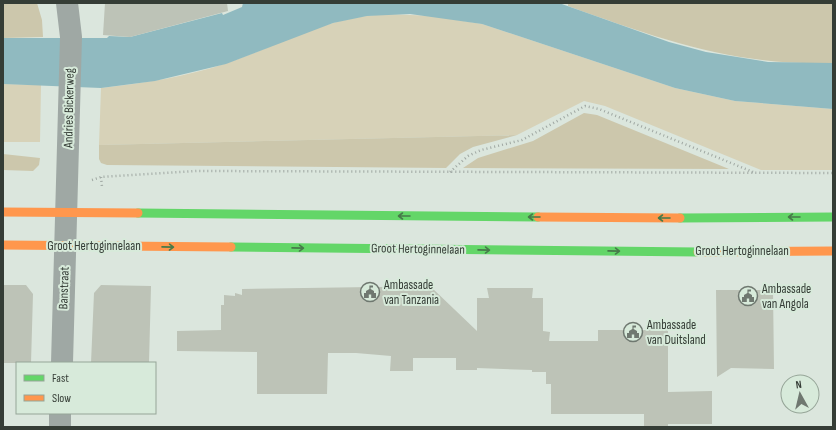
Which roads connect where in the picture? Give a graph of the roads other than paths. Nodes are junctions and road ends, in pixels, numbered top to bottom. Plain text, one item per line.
1 (68, 3) edge
2 (3, 212) edge
3 (65, 213) junction
4 (833, 217) edge
5 (3, 246) edge
6 (66, 246) junction
7 (833, 251) edge
8 (62, 362) edge
9 (60, 414) edge
10 (60, 427) edge

1 - 3 street, Andries Bickerweg
2 - 3 main road
4 -> 3 main road
3 - 6 street, Banstraat
5 - 6 main road, Groot Hertoginnelaan
6 -> 7 main road, Groot Hertoginnelaan
6 - 8 street, Banstraat
9 - 10 street

